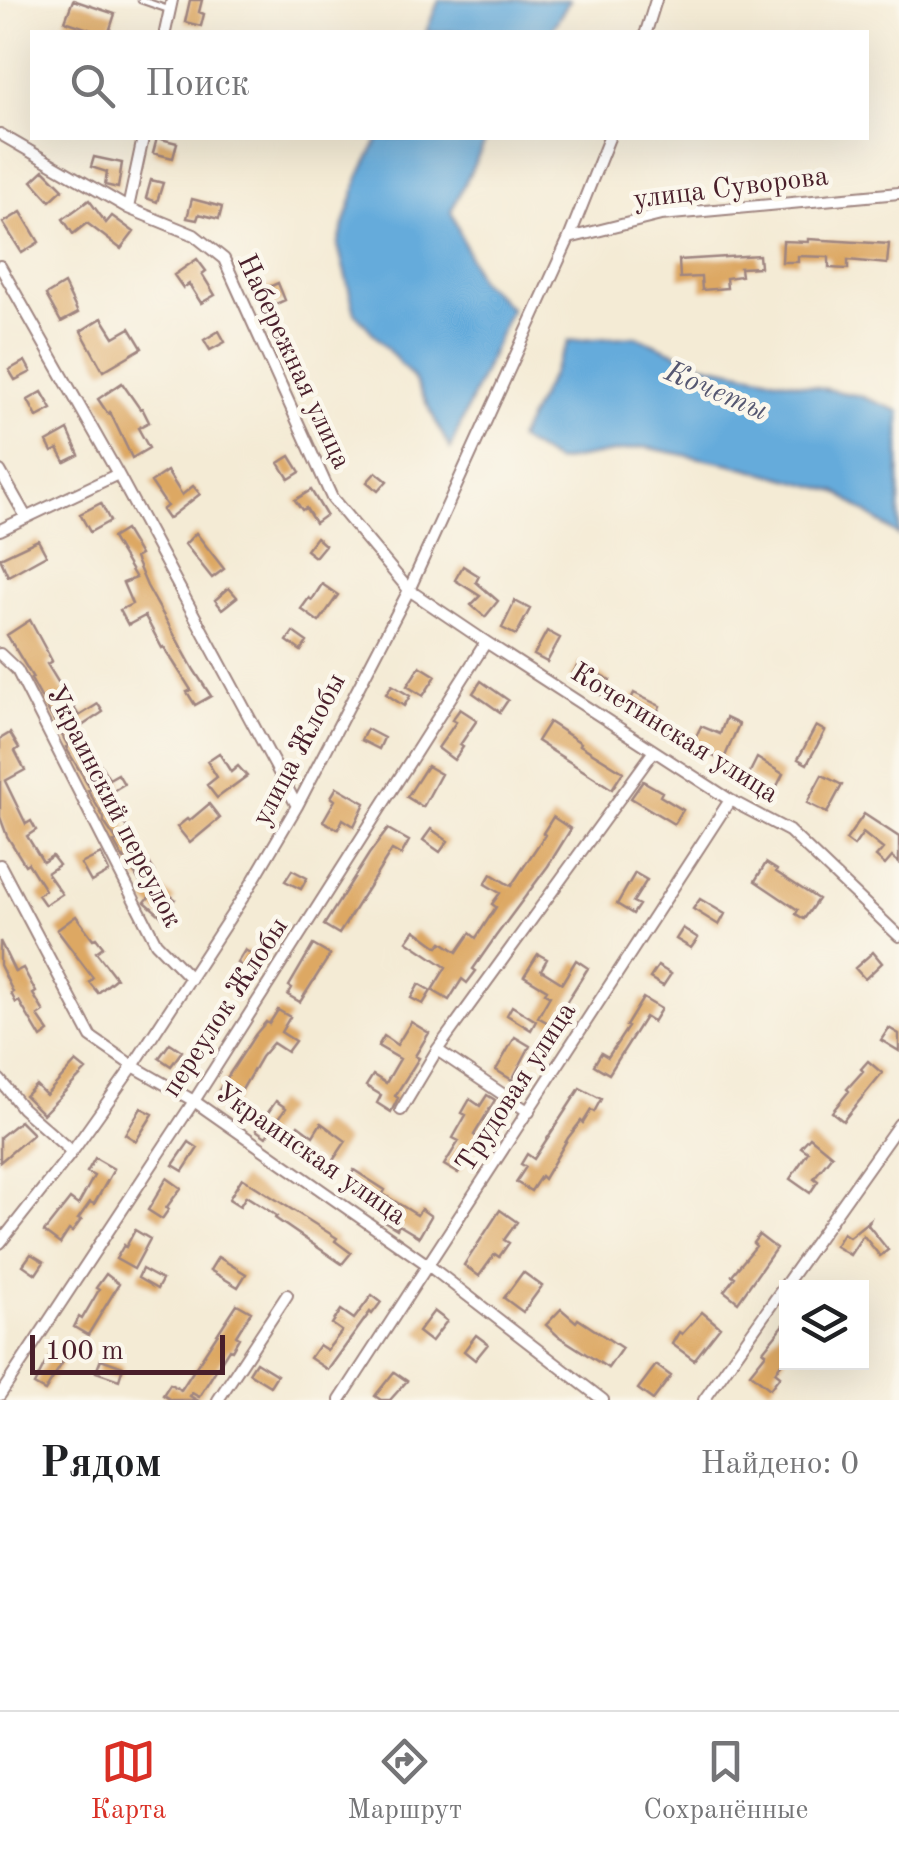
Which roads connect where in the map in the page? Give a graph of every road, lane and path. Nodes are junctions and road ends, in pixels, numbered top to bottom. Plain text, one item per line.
1 (140, 0) edge
2 (656, 0) edge
3 (171, 5) edge
4 (165, 30) edge
5 (647, 30) edge
6 (0, 134) edge
7 (143, 140) edge
8 (607, 140) edge
9 (899, 193) edge
10 (128, 208) junction
11 (569, 238) junction
12 (0, 266) edge
13 (0, 471) edge
14 (118, 474) junction
15 (26, 516) junction
16 (0, 530) edge
17 (409, 590) junction
18 (486, 642) junction
19 (0, 654) edge
20 (654, 751) junction
21 (730, 800) junction
22 (298, 806) junction
23 (0, 865) edge
24 (899, 936) edge
25 (191, 979) junction
26 (437, 1050) junction
27 (133, 1066) junction
28 (0, 1080) edge
29 (194, 1101) junction
30 (401, 1110) dead end
31 (528, 1112) junction
32 (899, 1124) edge
33 (72, 1152) junction
34 (0, 1243) edge
35 (428, 1264) junction
36 (287, 1295) dead end
37 (0, 1395) edge
38 (218, 1400) edge
39 (340, 1400) edge
40 (603, 1400) edge
41 (704, 1400) edge

1 - 3 lane
2 - 5 street
3 - 4 street
6 - 10 street, Набережная улица
7 - 10 street
8 - 11 street, улица Жлобы
9 - 11 street, улица Суворова
10 - 17 street, Набережная улица
11 - 17 street, улица Жлобы
12 - 14 street
13 - 15 street
14 - 15 street
14 - 22 street
15 - 16 street
17 - 18 street, Кочетинская улица
17 - 22 street, улица Жлобы
18 - 20 street, Кочетинская улица
18 - 29 street, переулок Жлобы
19 - 25 street, Украинский переулок
20 - 21 street, Кочетинская улица
20 - 26 street
21 - 24 street, Кочетинская улица
21 - 31 street, Трудовая улица
22 - 25 street, улица Жлобы
23 - 27 street, Украинская улица
25 - 27 street, улица Жлобы
26 - 30 street
26 - 31 street
27 - 29 street, Украинская улица
27 - 33 street, улица Жлобы
28 - 33 street
29 - 35 street, Украинская улица
29 - 37 street, переулок Жлобы
31 - 35 street, Трудовая улица
32 - 41 street
33 - 34 street, улица Жлобы
35 - 39 street, Трудовая улица
35 - 40 street, Украинская улица
36 - 38 street

